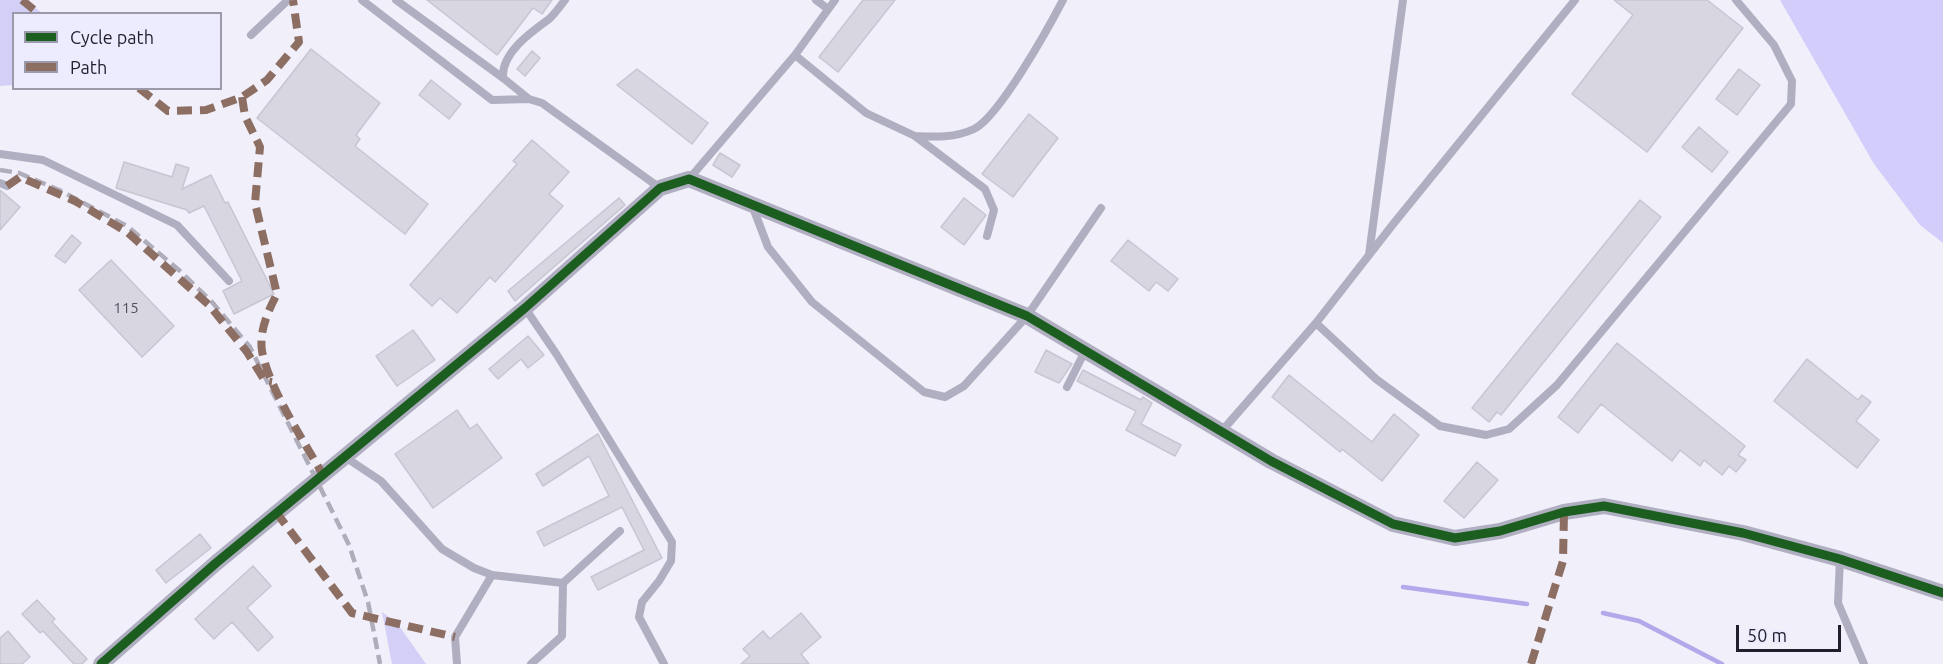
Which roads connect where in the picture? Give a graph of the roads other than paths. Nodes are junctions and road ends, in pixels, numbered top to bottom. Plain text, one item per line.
1 (288, 0) edge
2 (362, 0) edge
3 (396, 0) edge
4 (565, 0) edge
5 (816, 0) edge
6 (835, 0) edge
7 (1063, 0) edge
8 (1403, 0) edge
9 (1575, 0) edge
10 (1736, 0) edge
11 (828, 9) junction
12 (251, 35) dead end
13 (795, 55) junction
14 (503, 78) junction
15 (529, 99) junction
16 (915, 136) junction
17 (0, 154) edge
18 (689, 179) junction
19 (660, 188) junction
20 (751, 204) junction
21 (1101, 208) dead end
22 (987, 236) dead end
23 (1369, 256) junction
24 (229, 281) dead end
25 (525, 308) junction
26 (1027, 316) junction
27 (1316, 323) junction
28 (1085, 351) junction
29 (1067, 387) dead end
30 (1221, 432) junction
31 (345, 457) junction
32 (620, 531) dead end
33 (1840, 559) junction
34 (492, 575) junction
35 (563, 584) junction
36 (1943, 593) edge
37 (101, 664) edge
38 (457, 664) edge
39 (531, 664) edge
40 (664, 664) edge
41 (1864, 664) edge

1 - 12 lane
2 - 15 lane
3 - 14 lane
4 - 14 lane
5 - 11 lane
6 - 11 lane
7 - 16 lane
8 - 23 lane
9 - 23 lane
10 - 27 lane
11 - 13 lane
13 - 16 lane
13 - 18 lane
14 - 15 lane
15 - 19 lane
16 - 22 lane
17 - 24 lane
18 - 19 street
18 - 20 street
19 - 25 street
20 - 26 street
20 - 26 lane
21 - 26 lane
23 - 27 lane
25 - 31 street
25 - 40 lane
26 - 28 street
27 - 30 lane
28 - 29 lane
28 - 30 street
30 - 33 street
31 - 34 lane
31 - 37 street
32 - 35 lane
33 - 36 street
33 - 41 lane
34 - 35 lane
34 - 38 lane
35 - 39 lane

